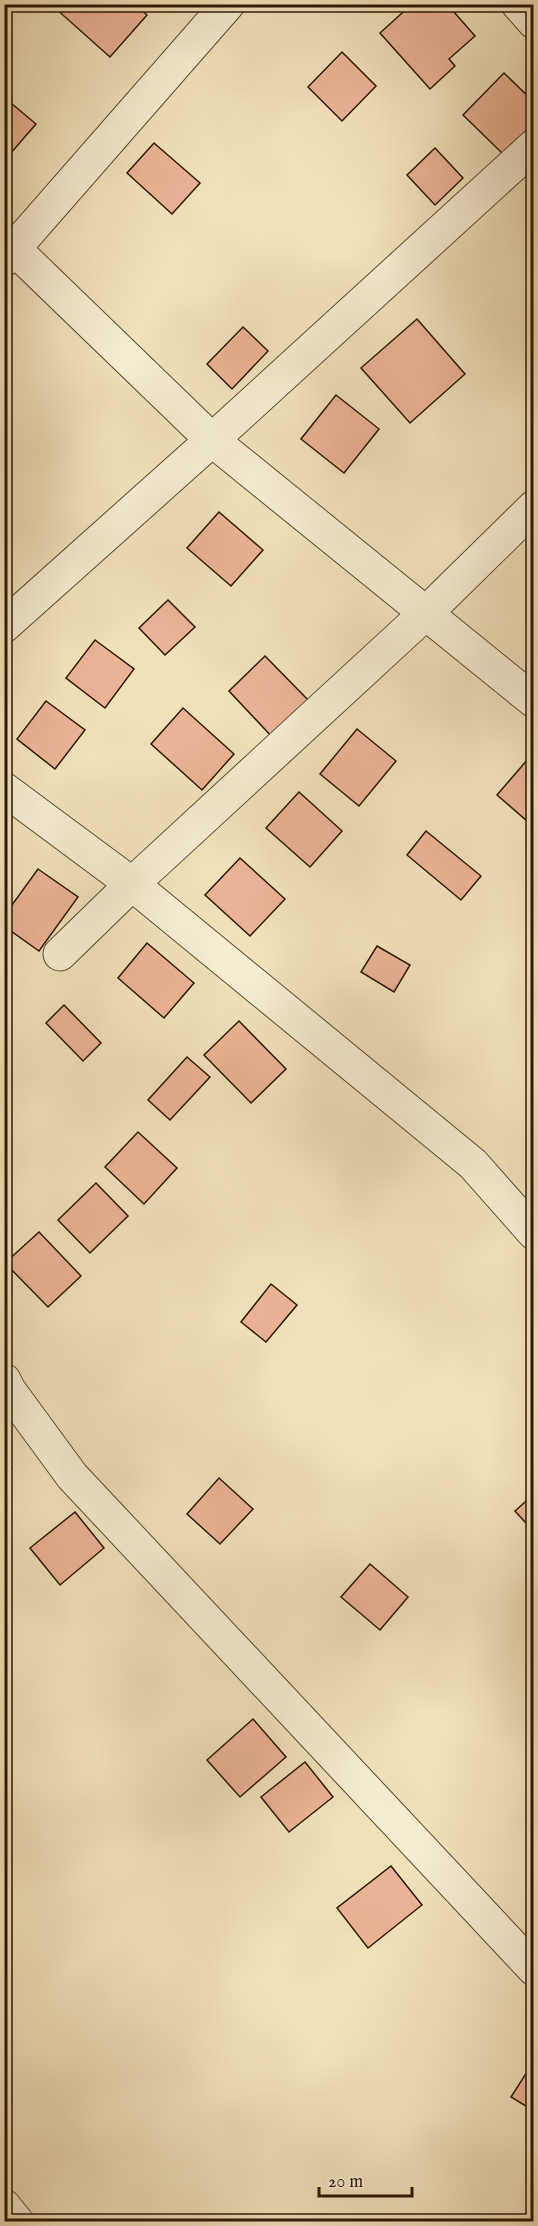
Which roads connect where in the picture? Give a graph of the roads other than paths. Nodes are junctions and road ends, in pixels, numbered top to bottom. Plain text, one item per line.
1 (228, 4) edge
2 (518, 4) edge
3 (534, 22) edge
4 (534, 146) edge
5 (8, 249) edge
6 (212, 440) junction
7 (534, 507) edge
8 (426, 613) junction
9 (4, 626) edge
10 (534, 701) edge
11 (4, 789) edge
12 (132, 884) junction
13 (60, 954) dead end
14 (534, 1233) edge
15 (4, 1380) edge
16 (534, 1969) edge
17 (4, 2206) edge
18 (17, 2222) edge

1 - 5 street
2 - 3 street
4 - 6 street
5 - 6 street
6 - 8 street
6 - 9 street
7 - 8 street
8 - 10 street
8 - 12 street
11 - 12 street
12 - 13 street
12 - 14 street
15 - 16 street
17 - 18 street

